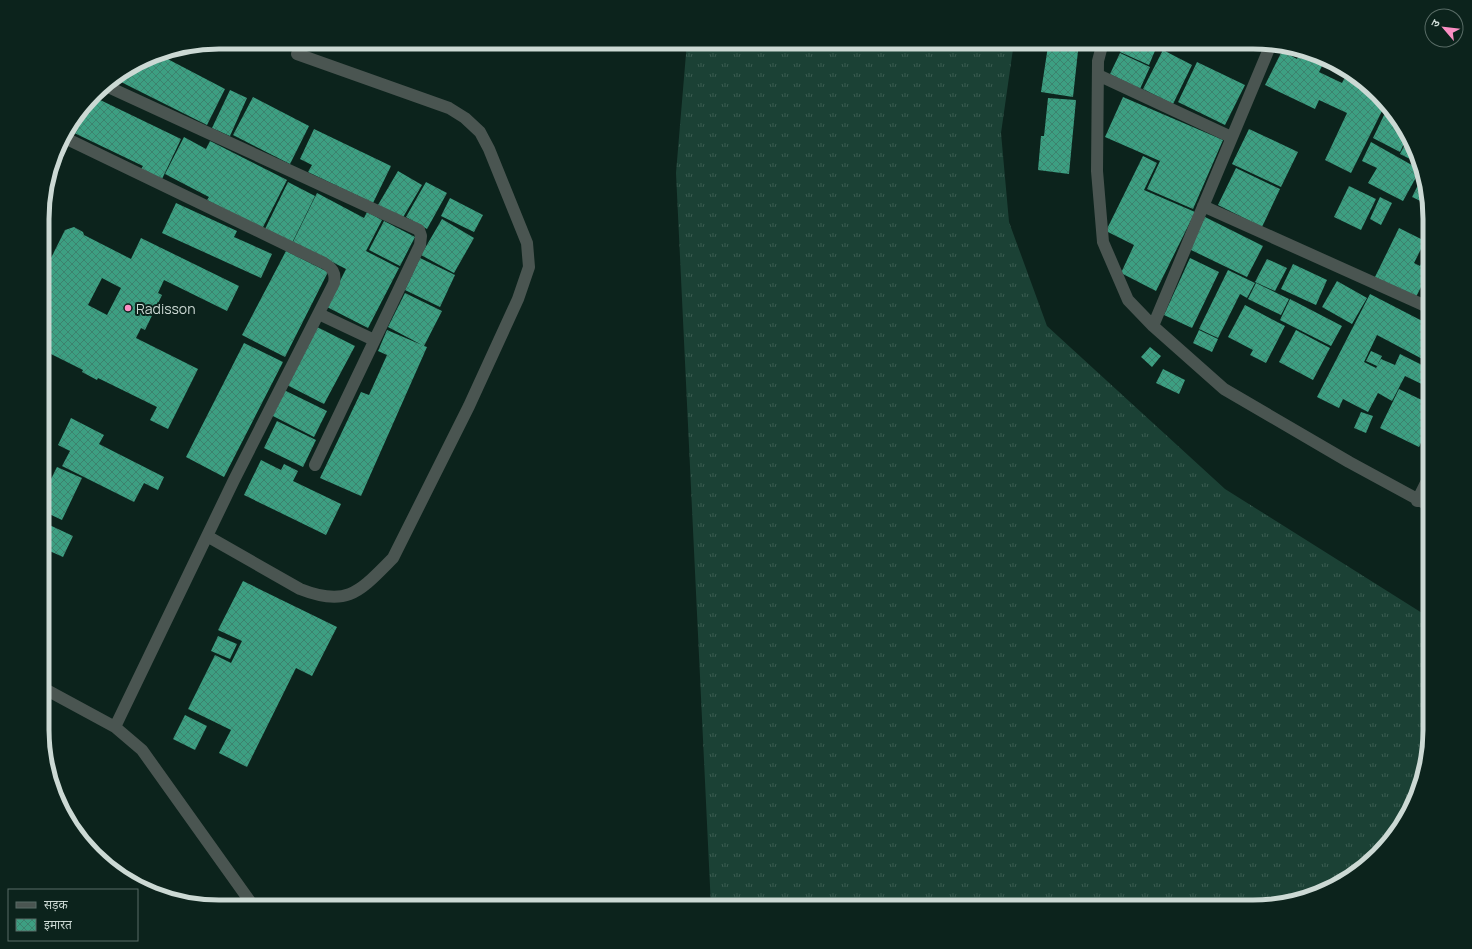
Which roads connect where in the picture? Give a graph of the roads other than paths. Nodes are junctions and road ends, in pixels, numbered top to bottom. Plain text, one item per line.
1 (1101, 49) edge
2 (1269, 49) edge
3 (297, 54) dead end
4 (1098, 75) junction
5 (111, 88) edge
6 (1231, 137) junction
7 (69, 140) edge
8 (1203, 206) junction
9 (1423, 305) edge
10 (318, 314) junction
11 (1154, 326) junction
12 (374, 340) junction
13 (315, 465) dead end
14 (1423, 490) edge
15 (1418, 501) junction
16 (1423, 503) edge
17 (207, 536) junction
18 (49, 691) edge
19 (115, 728) junction
20 (249, 900) edge

1 - 4 street
2 - 6 street
3 - 17 street
4 - 6 street
4 - 11 street
5 - 12 street
6 - 8 street
7 - 10 street
8 - 9 street
8 - 11 street
10 - 12 street
10 - 17 street
11 - 15 street
12 - 13 street
14 - 15 street
15 - 16 street
17 - 19 street
18 - 19 street
19 - 20 street

